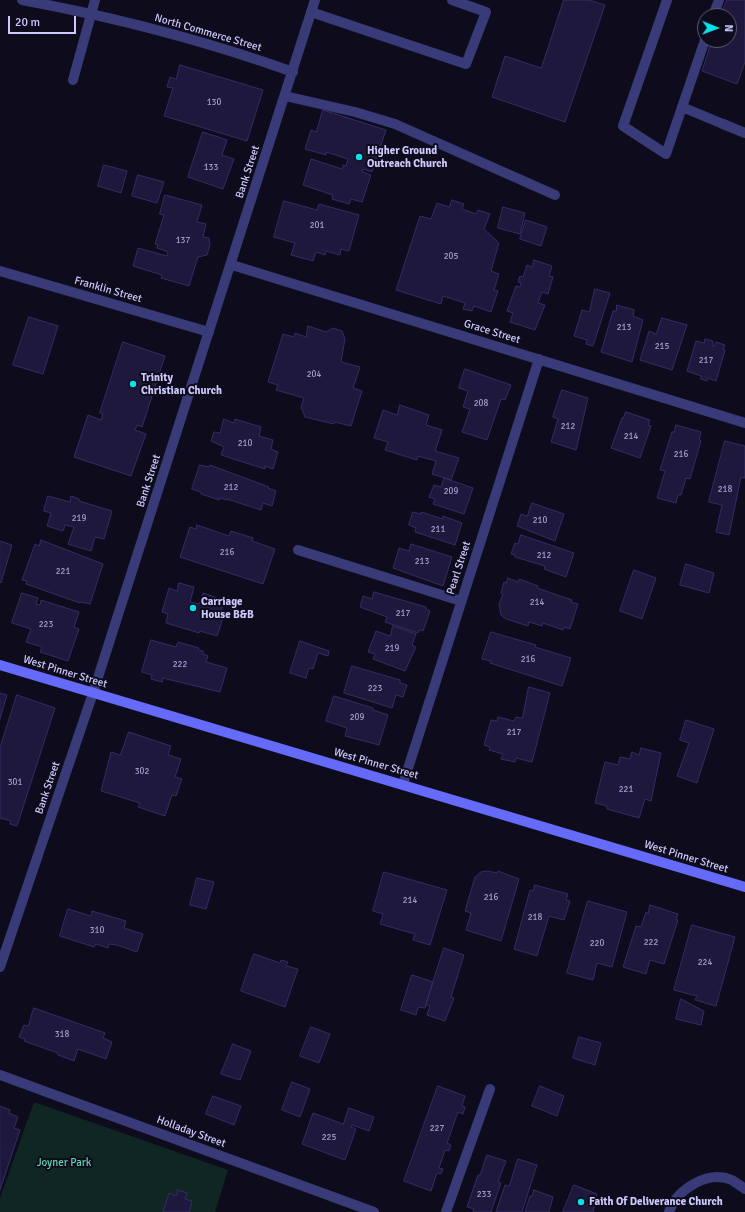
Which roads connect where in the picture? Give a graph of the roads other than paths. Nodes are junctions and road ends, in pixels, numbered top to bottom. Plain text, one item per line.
1 (22, 0) edge
2 (96, 0) edge
3 (315, 0) edge
4 (452, 0) edge
5 (667, 0) edge
6 (311, 12) junction
7 (92, 14) junction
8 (702, 48) edge
9 (293, 72) junction
10 (73, 80) dead end
11 (285, 96) junction
12 (682, 107) junction
13 (745, 133) edge
14 (555, 195) dead end
15 (232, 265) junction
16 (0, 272) edge
17 (209, 332) junction
18 (539, 358) junction
19 (745, 423) edge
20 (298, 550) dead end
21 (461, 601) junction
22 (0, 664) edge
23 (93, 693) junction
24 (403, 784) junction
25 (745, 887) edge
26 (0, 967) edge
27 (0, 1075) edge
28 (490, 1089) dead end
29 (745, 1189) edge
30 (374, 1212) edge
31 (446, 1212) edge
32 (669, 1212) edge

1 - 7 street, North Commerce Street
2 - 7 street
3 - 6 street, Bank Street
4 - 6 street
5 - 12 street
6 - 9 street, Bank Street
7 - 9 street, North Commerce Street
7 - 10 street
8 - 12 street
9 - 11 street, Bank Street
11 - 14 street
11 - 15 street, Bank Street
12 - 13 street
15 - 17 street, Bank Street
15 - 18 street, Grace Street
16 - 17 street, Franklin Street
17 - 23 street, Bank Street
18 - 19 street, Grace Street
18 - 21 street, Pearl Street
20 - 21 street
21 - 24 street, Pearl Street
22 - 23 main road, West Pinner Street
23 - 24 main road, West Pinner Street
23 - 26 street, Bank Street
24 - 25 main road, West Pinner Street
27 - 30 street, Holladay Street
28 - 31 street
29 - 32 street

